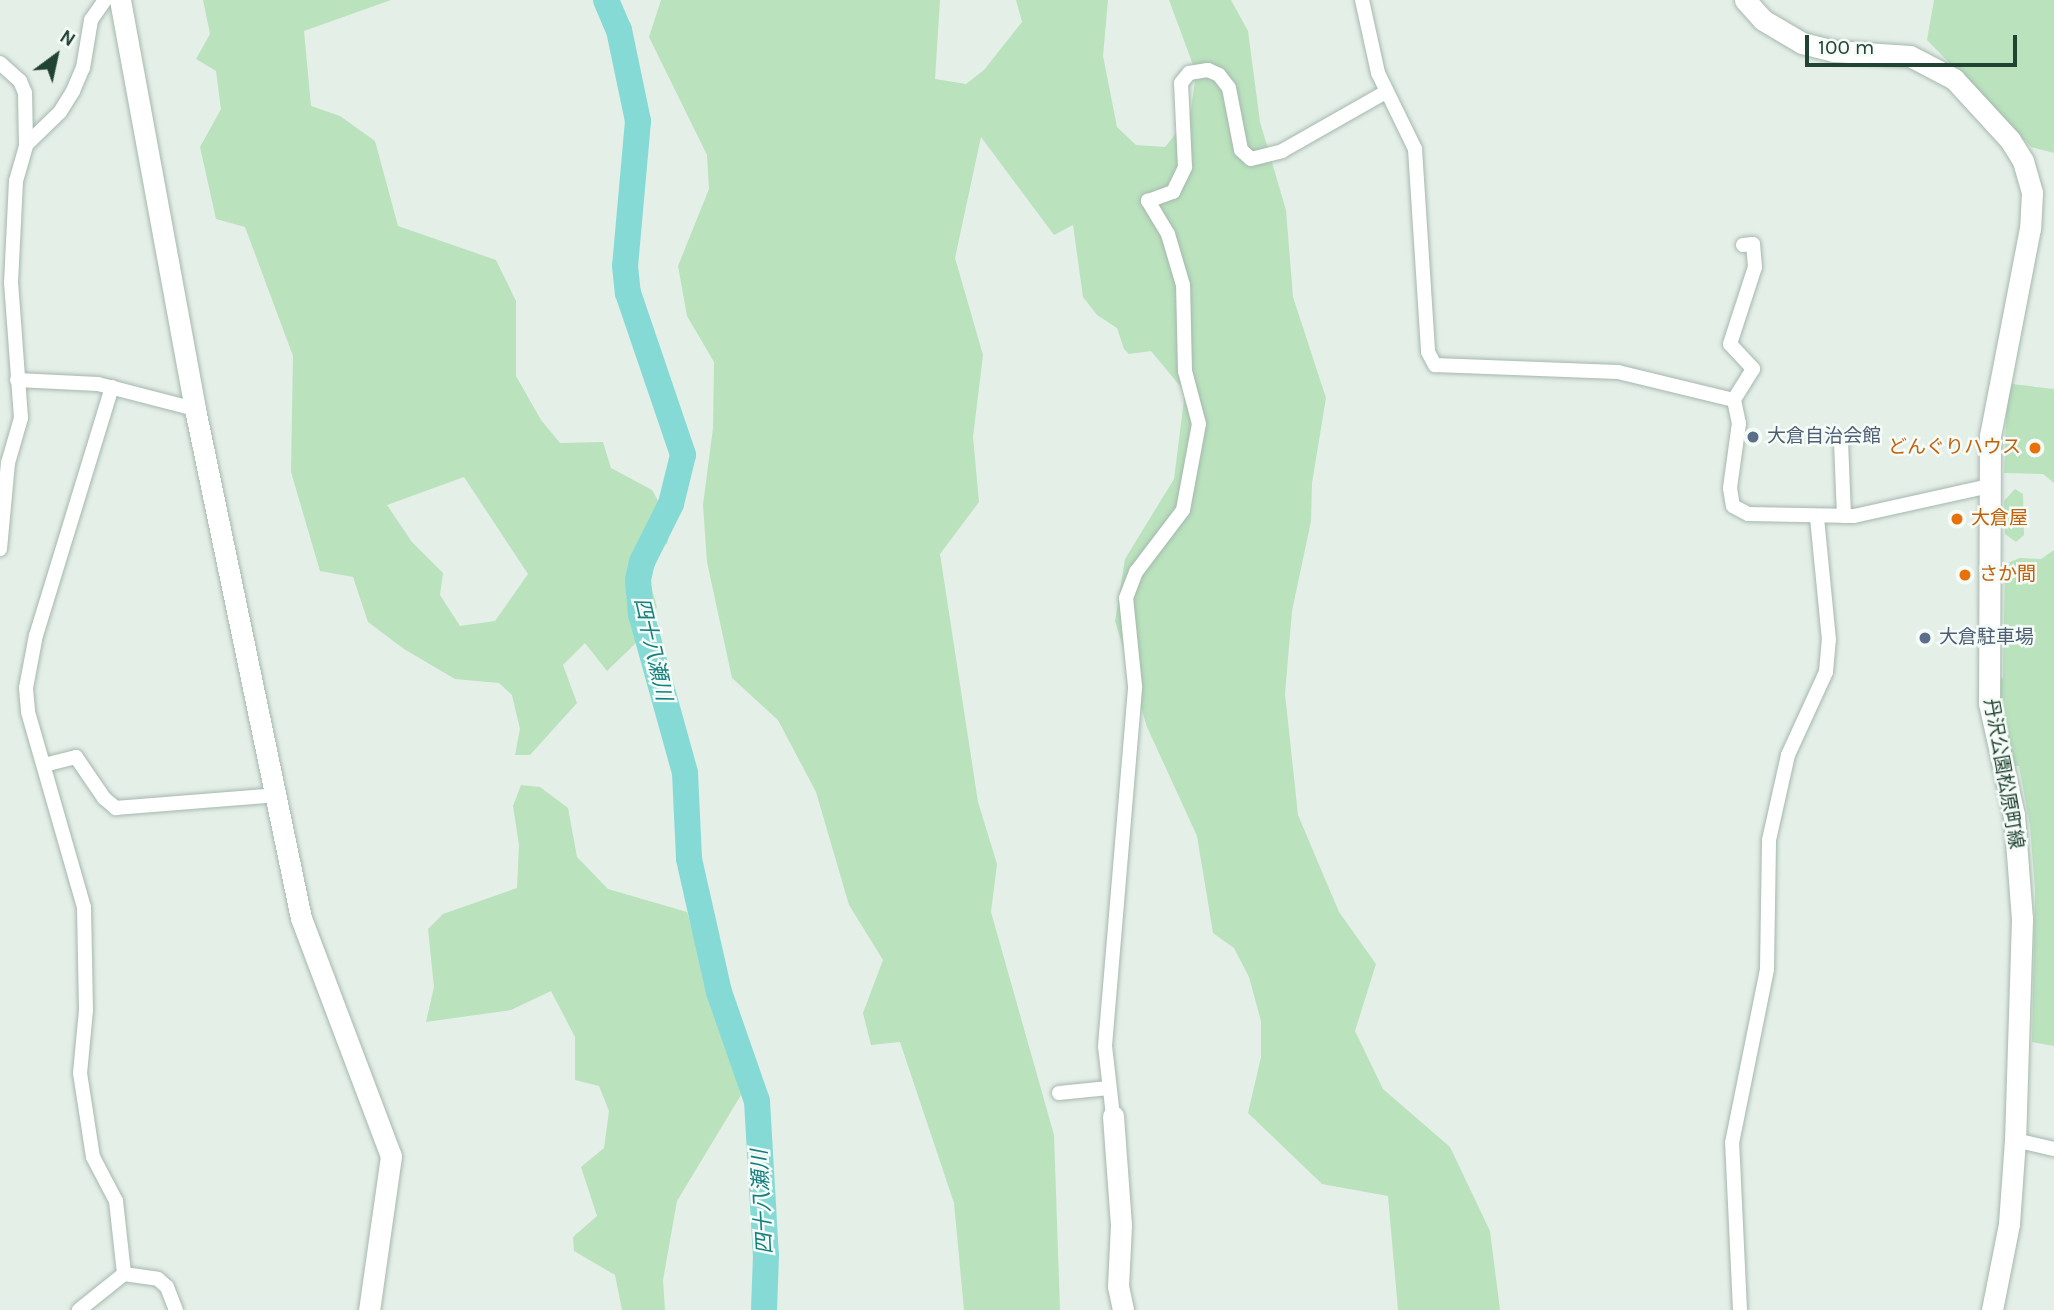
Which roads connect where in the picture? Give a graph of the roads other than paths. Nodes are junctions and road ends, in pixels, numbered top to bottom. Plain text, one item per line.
1 (105, 0) edge
2 (120, 0) edge
3 (1362, 0) edge
4 (1745, 0) edge
5 (0, 63) edge
6 (1387, 92) junction
7 (26, 145) junction
8 (1743, 245) dead end
9 (17, 380) junction
10 (112, 387) junction
11 (1734, 400) junction
12 (195, 409) junction
13 (1841, 441) dead end
14 (1989, 486) junction
15 (1844, 516) junction
16 (1817, 517) junction
17 (0, 549) edge
18 (44, 765) junction
19 (276, 795) junction
20 (1109, 1088) junction
21 (1059, 1093) dead end
22 (1113, 1116) joint
23 (2015, 1140) junction
24 (2054, 1149) edge
25 (124, 1274) junction
26 (79, 1310) edge
27 (176, 1310) edge
28 (369, 1310) edge
29 (1124, 1310) edge
30 (1740, 1310) edge
31 (1992, 1310) edge

1 - 7 street
2 - 12 street
3 - 6 street
4 - 14 street, 丹沢公園松原町線
5 - 7 street
6 - 11 street
6 - 20 street
7 - 9 street
8 - 11 street
9 - 10 street
9 - 17 street
10 - 12 street
10 - 18 street
11 - 16 street
12 - 19 street
13 - 15 street
14 - 15 street
14 - 23 street, 丹沢公園松原町線
15 - 16 street
16 - 30 street
18 - 19 street
18 - 25 street
19 - 28 street
20 - 21 street
20 - 22 street
22 - 29 street
23 - 24 street
23 - 31 street, 丹沢公園松原町線
25 - 26 street
25 - 27 street

